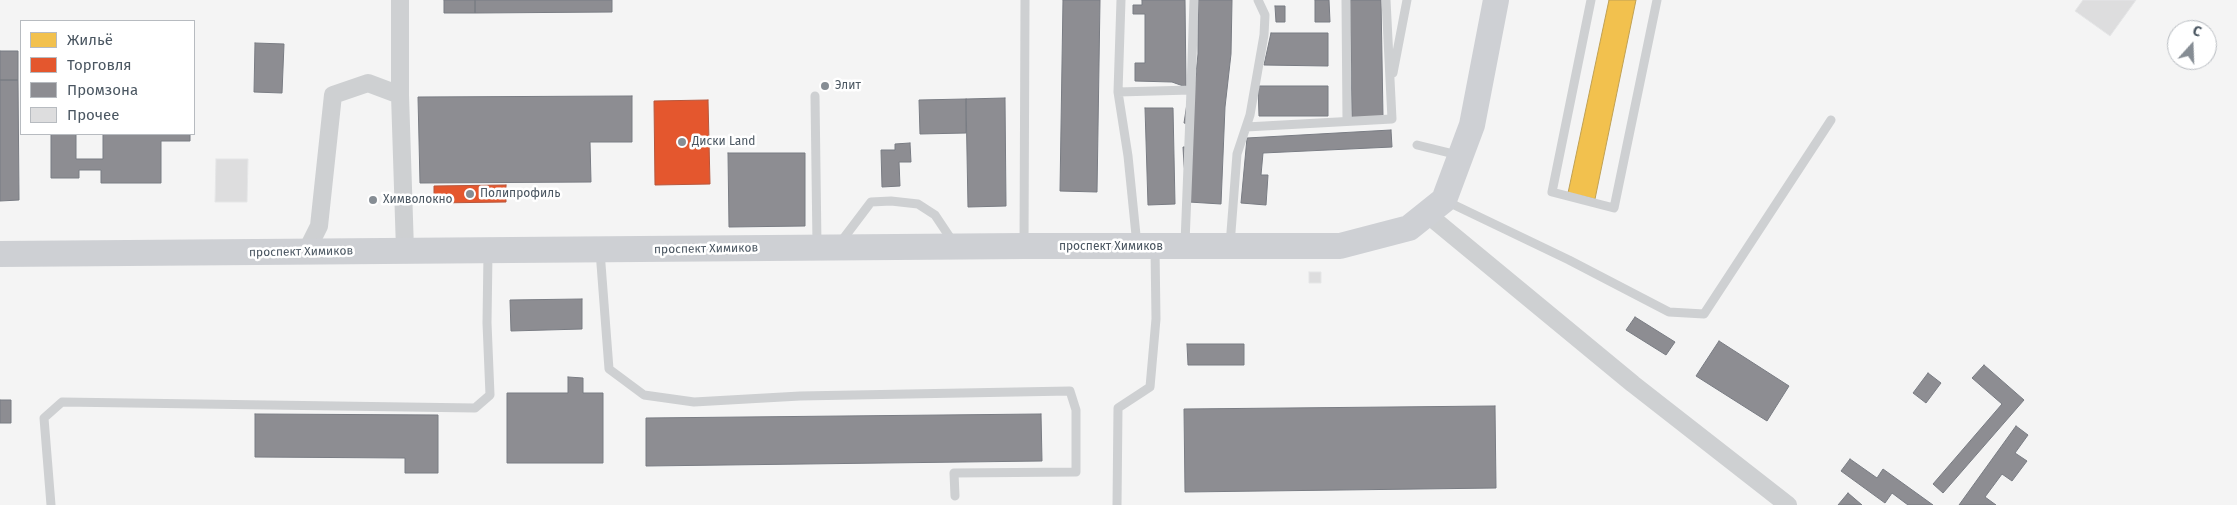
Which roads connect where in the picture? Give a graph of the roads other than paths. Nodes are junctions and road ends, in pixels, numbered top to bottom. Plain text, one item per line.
1 (400, 0) edge
2 (1025, 0) edge
3 (1121, 0) edge
4 (1194, 0) edge
5 (1258, 0) edge
6 (1346, 0) edge
7 (1386, 0) edge
8 (1407, 0) edge
9 (1496, 0) edge
10 (1591, 0) edge
11 (1657, 0) edge
12 (1390, 88) junction
13 (1191, 90) junction
14 (1118, 92) junction
15 (400, 95) junction
16 (815, 96) dead end
17 (1831, 120) dead end
18 (1347, 121) junction
19 (1246, 126) junction
20 (1417, 145) dead end
21 (1461, 156) junction
22 (1427, 214) junction
23 (1024, 246) junction
24 (956, 247) junction
25 (1146, 247) junction
26 (1185, 247) junction
27 (1230, 247) junction
28 (827, 248) junction
29 (405, 250) junction
30 (488, 250) junction
31 (600, 251) junction
32 (306, 252) junction
33 (0, 254) edge
34 (956, 496) dead end
35 (51, 505) edge
36 (1117, 505) edge
37 (1788, 505) edge

1 - 15 street
2 - 23 lane
3 - 14 lane
4 - 13 lane
5 - 19 lane
6 - 18 lane
7 - 12 lane
8 - 12 lane
9 - 21 main road
10 - 11 lane
12 - 18 lane
13 - 14 lane
13 - 26 lane
14 - 25 lane
15 - 29 street
15 - 32 street
16 - 28 lane
17 - 22 lane
18 - 19 lane
19 - 27 lane
20 - 21 lane
21 - 22 main road
22 - 27 main road, проспект Химиков
22 - 37 street
23 - 24 main road, проспект Химиков
23 - 25 main road, проспект Химиков
24 - 28 main road, проспект Химиков
24 - 28 lane
25 - 26 main road, проспект Химиков
25 - 36 lane
26 - 27 main road, проспект Химиков
28 - 31 main road, проспект Химиков
29 - 30 main road, проспект Химиков
29 - 32 main road, проспект Химиков
30 - 31 main road, проспект Химиков
30 - 35 lane
31 - 34 lane
32 - 33 main road, проспект Химиков

